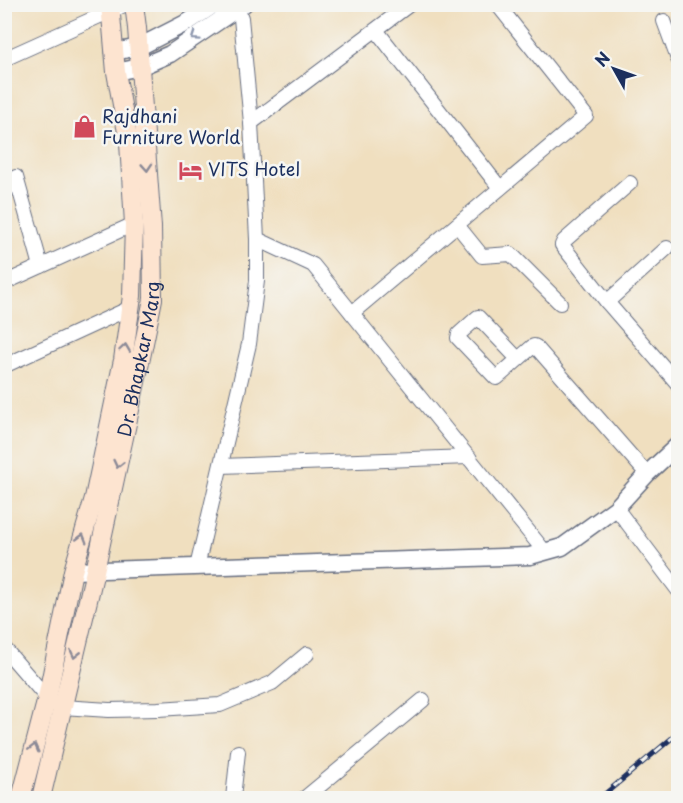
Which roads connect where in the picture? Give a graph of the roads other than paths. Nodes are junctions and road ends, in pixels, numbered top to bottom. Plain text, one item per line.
1 (134, 4) edge
2 (215, 4) edge
3 (410, 4) edge
4 (497, 4) edge
5 (115, 6) edge
6 (239, 6) edge
7 (664, 21) dead end
8 (376, 30) junction
9 (139, 47) junction
10 (114, 52) junction
11 (4, 59) edge
12 (678, 59) edge
13 (140, 67) junction
14 (116, 72) junction
15 (251, 123) junction
16 (630, 183) dead end
17 (500, 188) junction
18 (4, 193) edge
19 (134, 224) junction
20 (457, 225) junction
21 (257, 239) junction
22 (667, 248) dead end
23 (41, 266) junction
24 (4, 283) edge
25 (607, 302) junction
26 (560, 303) dead end
27 (130, 308) junction
28 (352, 313) junction
29 (518, 359) junction
30 (4, 366) edge
31 (678, 384) edge
32 (678, 445) edge
33 (469, 457) junction
34 (221, 466) junction
35 (646, 474) junction
36 (616, 508) junction
37 (545, 552) junction
38 (197, 567) junction
39 (73, 571) junction
40 (94, 571) junction
41 (678, 590) edge
42 (4, 648) edge
43 (307, 654) dead end
44 (423, 700) dead end
45 (55, 703) junction
46 (238, 752) dead end
47 (4, 796) edge
48 (12, 798) edge
49 (21, 798) edge
50 (41, 798) edge
51 (233, 798) edge
52 (305, 798) edge

1 - 9 main road, Dr. Bhapkar Marg
2 - 9 street
3 - 8 street
4 - 17 street
5 - 10 main road, Dr. Bhapkar Marg
5 - 11 street
6 -> 13 street
6 - 15 street
7 - 12 street
8 - 15 street
8 - 17 street
9 - 10 street
9 - 13 main road, Dr. Bhapkar Marg
10 - 14 main road, Dr. Bhapkar Marg
13 - 14 street
13 -> 40 main road, Dr. Bhapkar Marg
14 - 19 main road, Dr. Bhapkar Marg
15 - 21 street
16 - 25 street
17 - 20 street
18 - 23 street
19 - 23 street
19 - 27 main road, Dr. Bhapkar Marg
20 - 26 street
20 - 28 street
21 - 28 street
21 - 34 street
22 - 25 street
23 - 24 street
25 - 31 street
27 - 30 street
39 -> 27 main road, Dr. Bhapkar Marg
28 - 33 street
29 - 29 street
29 - 35 street
32 - 35 street
33 - 34 street
33 - 37 street
34 - 38 street
35 - 36 street
36 - 37 street
36 - 41 street
37 - 38 street
38 - 40 street
39 - 40 street
39 - 45 main road, Dr. Bhapkar Marg
40 -> 45 main road, Dr. Bhapkar Marg
42 - 45 street
43 - 45 street
44 - 52 street
49 -> 45 main road
45 - 50 main road
46 - 51 street
47 - 48 street

